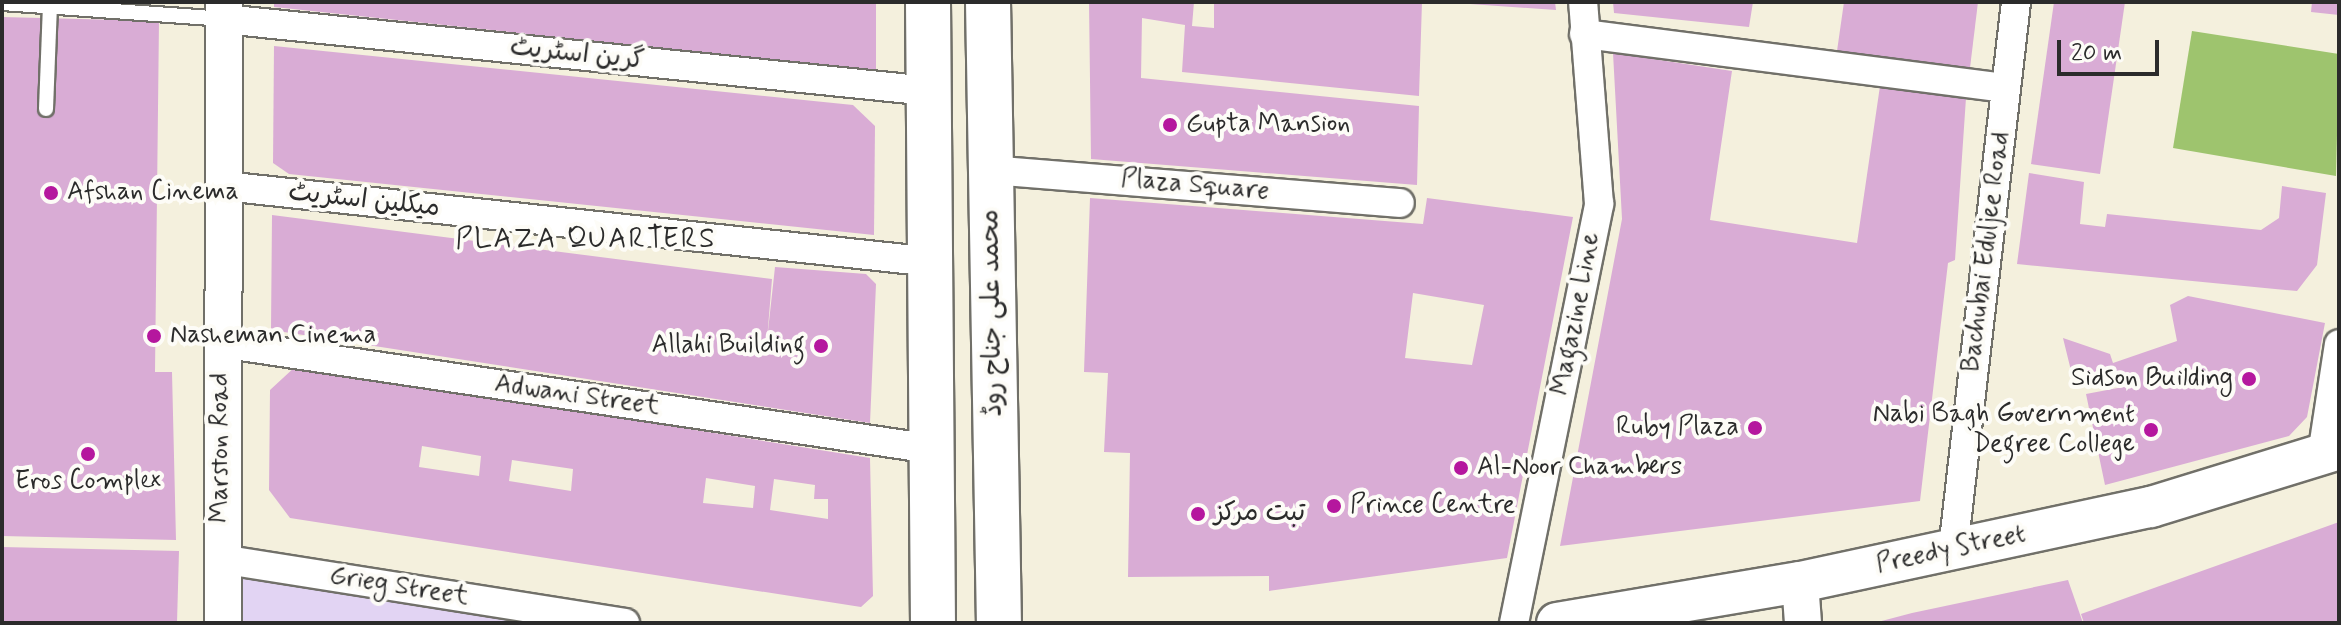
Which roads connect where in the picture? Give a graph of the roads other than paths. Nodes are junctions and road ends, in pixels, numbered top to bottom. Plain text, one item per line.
1 (928, 2) edge
2 (988, 2) edge
3 (1583, 2) edge
4 (2016, 2) edge
5 (2, 3) edge
6 (50, 6) junction
7 (224, 11) edge
8 (1584, 34) junction
9 (2006, 88) junction
10 (929, 91) junction
11 (46, 109) dead end
12 (990, 170) junction
13 (224, 186) junction
14 (1400, 203) dead end
15 (933, 262) junction
16 (221, 343) junction
17 (2339, 344) edge
18 (932, 449) junction
19 (2330, 452) edge
20 (1953, 550) junction
21 (221, 559) junction
22 (1800, 582) junction
23 (223, 623) edge
24 (625, 623) edge
25 (933, 623) edge
26 (999, 623) edge
27 (1514, 623) edge
28 (1557, 623) edge
29 (1803, 623) edge

1 - 10 highway
2 - 12 highway, محمد علی جناح روڈ
3 - 8 street, Magazine Line
4 - 9 street, Bachubai Eduljee Road
5 - 6 lane
6 - 7 lane
6 - 11 lane
7 - 10 street, گرین اسٹریٹ
7 - 13 street, Marston Road
8 - 9 street
8 - 27 street, Magazine Line
9 - 20 street, Bachubai Eduljee Road
10 - 15 highway
12 - 14 street, Plaza Square
12 - 26 highway, محمد علی جناح روڈ
13 - 15 street, میکلین اسٹریٹ
13 - 16 street, Marston Road
15 - 18 highway
16 - 18 street, Adwani Street
16 - 21 street, Marston Road
17 - 19 street
18 - 25 highway
19 - 20 main road, Preedy Street
20 - 22 main road, Preedy Street
21 - 23 street, Marston Road
21 - 24 street, Grieg Street
22 - 28 main road, Preedy Street
22 - 29 street

